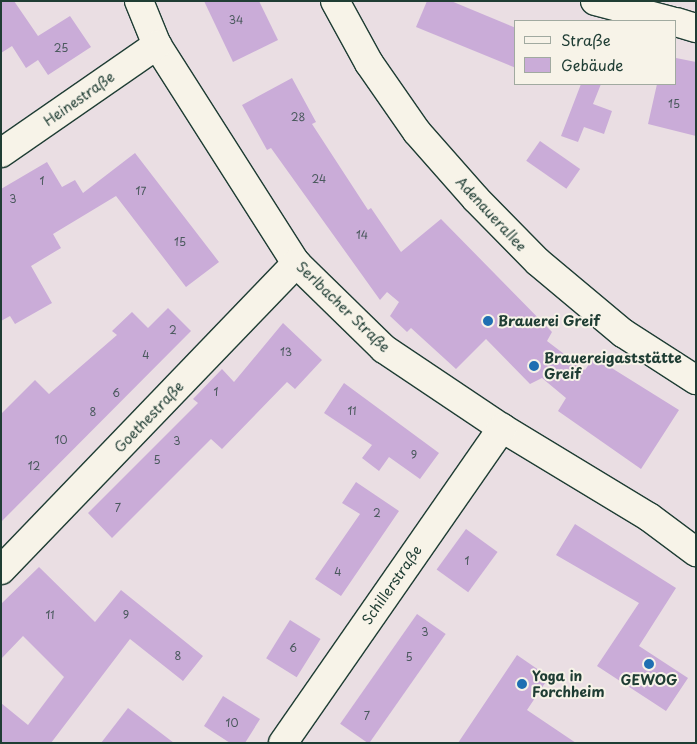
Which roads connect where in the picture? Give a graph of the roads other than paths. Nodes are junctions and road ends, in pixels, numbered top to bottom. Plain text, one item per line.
1 (139, 1) edge
2 (335, 1) edge
3 (595, 1) edge
4 (667, 20) edge
5 (677, 22) edge
6 (696, 28) edge
7 (157, 45) junction
8 (1, 153) edge
9 (296, 263) junction
10 (696, 380) edge
11 (502, 428) junction
12 (696, 552) edge
13 (1, 570) edge
14 (283, 743) edge

1 - 7 street, Serlbacher Straße
2 - 10 street, Adenauerallee
3 - 4 street
5 - 6 street
7 - 8 street, Heinestraße
7 - 9 street, Serlbacher Straße
9 - 11 street, Serlbacher Straße
9 - 13 street, Goethestraße
11 - 12 street, Serlbacher Straße
11 - 14 street, Schillerstraße

